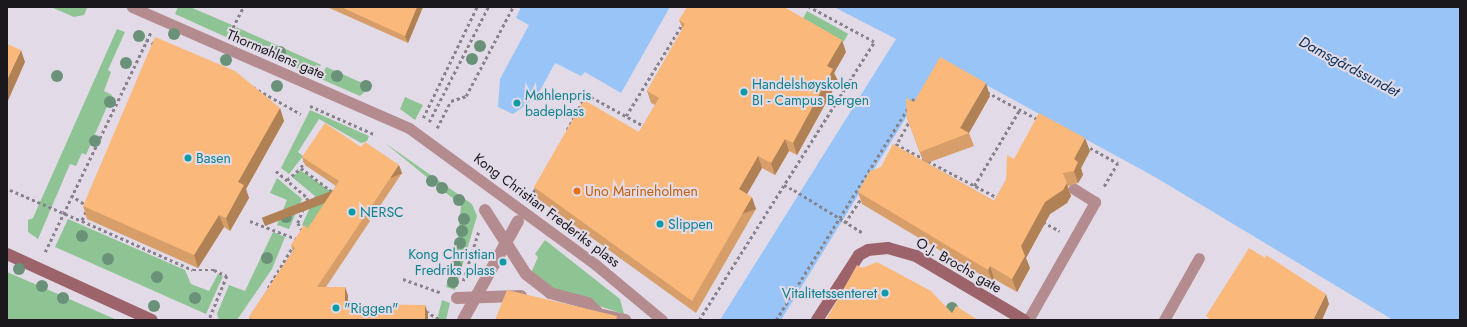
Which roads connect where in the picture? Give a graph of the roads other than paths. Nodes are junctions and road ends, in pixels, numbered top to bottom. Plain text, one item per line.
1 (132, 7) edge
2 (409, 128) joint
3 (1074, 189) dead end
4 (485, 210) road end
5 (520, 216) junction
6 (505, 241) junction
7 (7, 254) edge
8 (1199, 258) dead end
9 (476, 297) junction
10 (457, 298) road end
11 (599, 314) junction
12 (152, 320) edge
13 (463, 320) edge
14 (625, 320) edge
15 (662, 320) edge
16 (817, 320) edge
17 (1024, 320) edge
18 (1028, 320) edge
19 (1164, 320) edge

1 - 2 lane, Thormøhlens gate
2 - 5 lane, Kong Christian Frederiks plass
3 - 18 lane
4 - 6 street
5 - 6 street, Kong Christian Frederiks plass
5 - 15 lane, Kong Christian Frederiks plass
6 - 9 street, Kong Christian Frederiks plass
6 - 11 street
7 - 12 main road
8 - 19 lane
9 - 10 street
9 - 11 street
9 - 13 street, Kong Christian Frederiks plass
11 - 14 street
16 - 17 main road, O.J. Brochs gate

